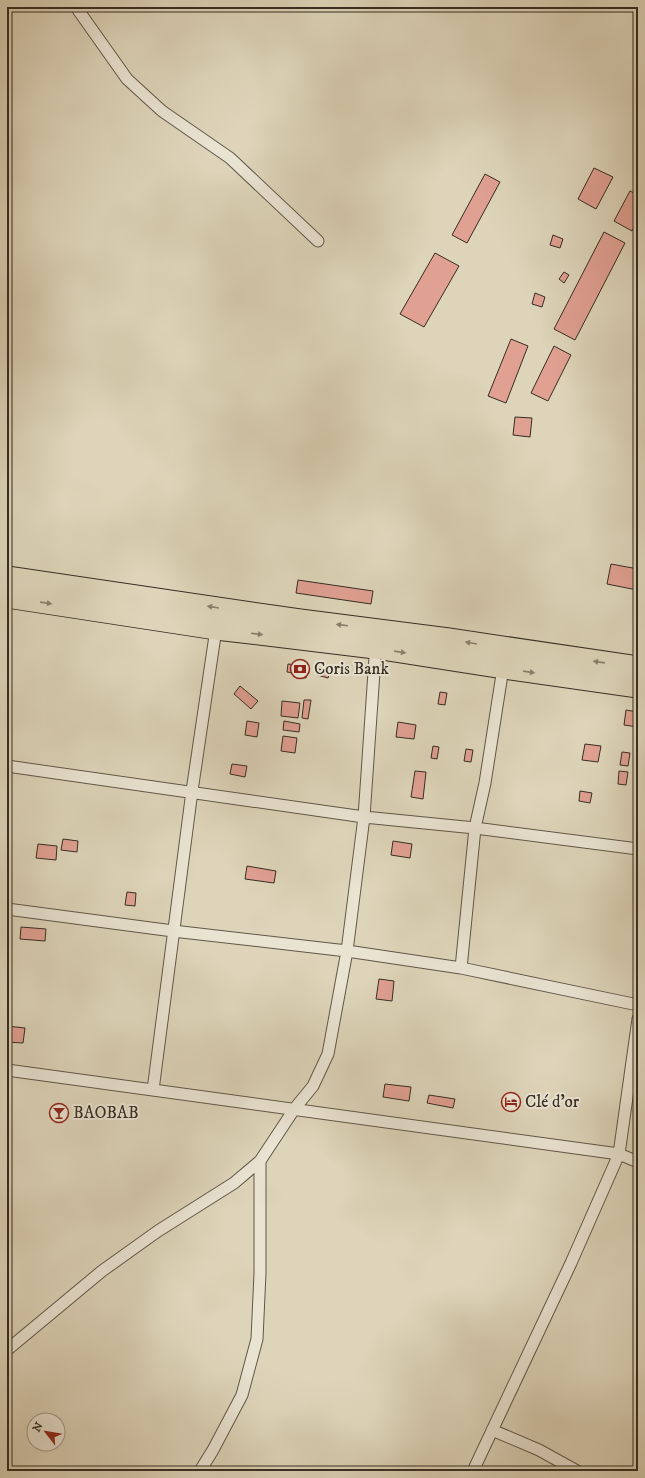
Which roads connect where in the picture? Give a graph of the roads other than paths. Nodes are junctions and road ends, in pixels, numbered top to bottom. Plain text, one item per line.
1 (76, 7) edge
2 (318, 241) dead end
3 (7, 577) edge
4 (7, 597) edge
5 (216, 629) junction
6 (376, 639) junction
7 (638, 667) edge
8 (503, 668) junction
9 (638, 687) edge
10 (7, 766) edge
11 (192, 792) junction
12 (364, 817) junction
13 (475, 828) junction
14 (638, 849) edge
15 (7, 909) edge
16 (173, 931) junction
17 (347, 951) junction
18 (461, 968) junction
19 (638, 1005) edge
20 (638, 1019) edge
21 (7, 1070) edge
22 (153, 1090) junction
23 (295, 1108) junction
24 (619, 1154) junction
25 (260, 1161) junction
26 (638, 1162) edge
27 (7, 1350) edge
28 (492, 1430) junction
29 (200, 1471) edge
30 (473, 1471) edge
31 (576, 1471) edge

1 - 2 street
6 -> 3 highway
4 -> 5 highway
5 -> 6 highway
5 - 11 street
7 -> 6 highway
6 -> 8 highway
6 - 12 street
8 -> 9 highway
8 - 13 street
10 - 11 street
11 - 12 street
11 - 16 street
12 - 13 street
12 - 17 street
13 - 14 street
13 - 18 street
15 - 16 street
16 - 17 street
16 - 22 street
17 - 18 street
17 - 23 street
18 - 19 street
20 - 24 street
21 - 22 street
22 - 23 street
23 - 24 street
23 - 25 street
24 - 26 street
24 - 28 street
25 - 27 street
25 - 29 street
28 - 30 street
28 - 31 street

